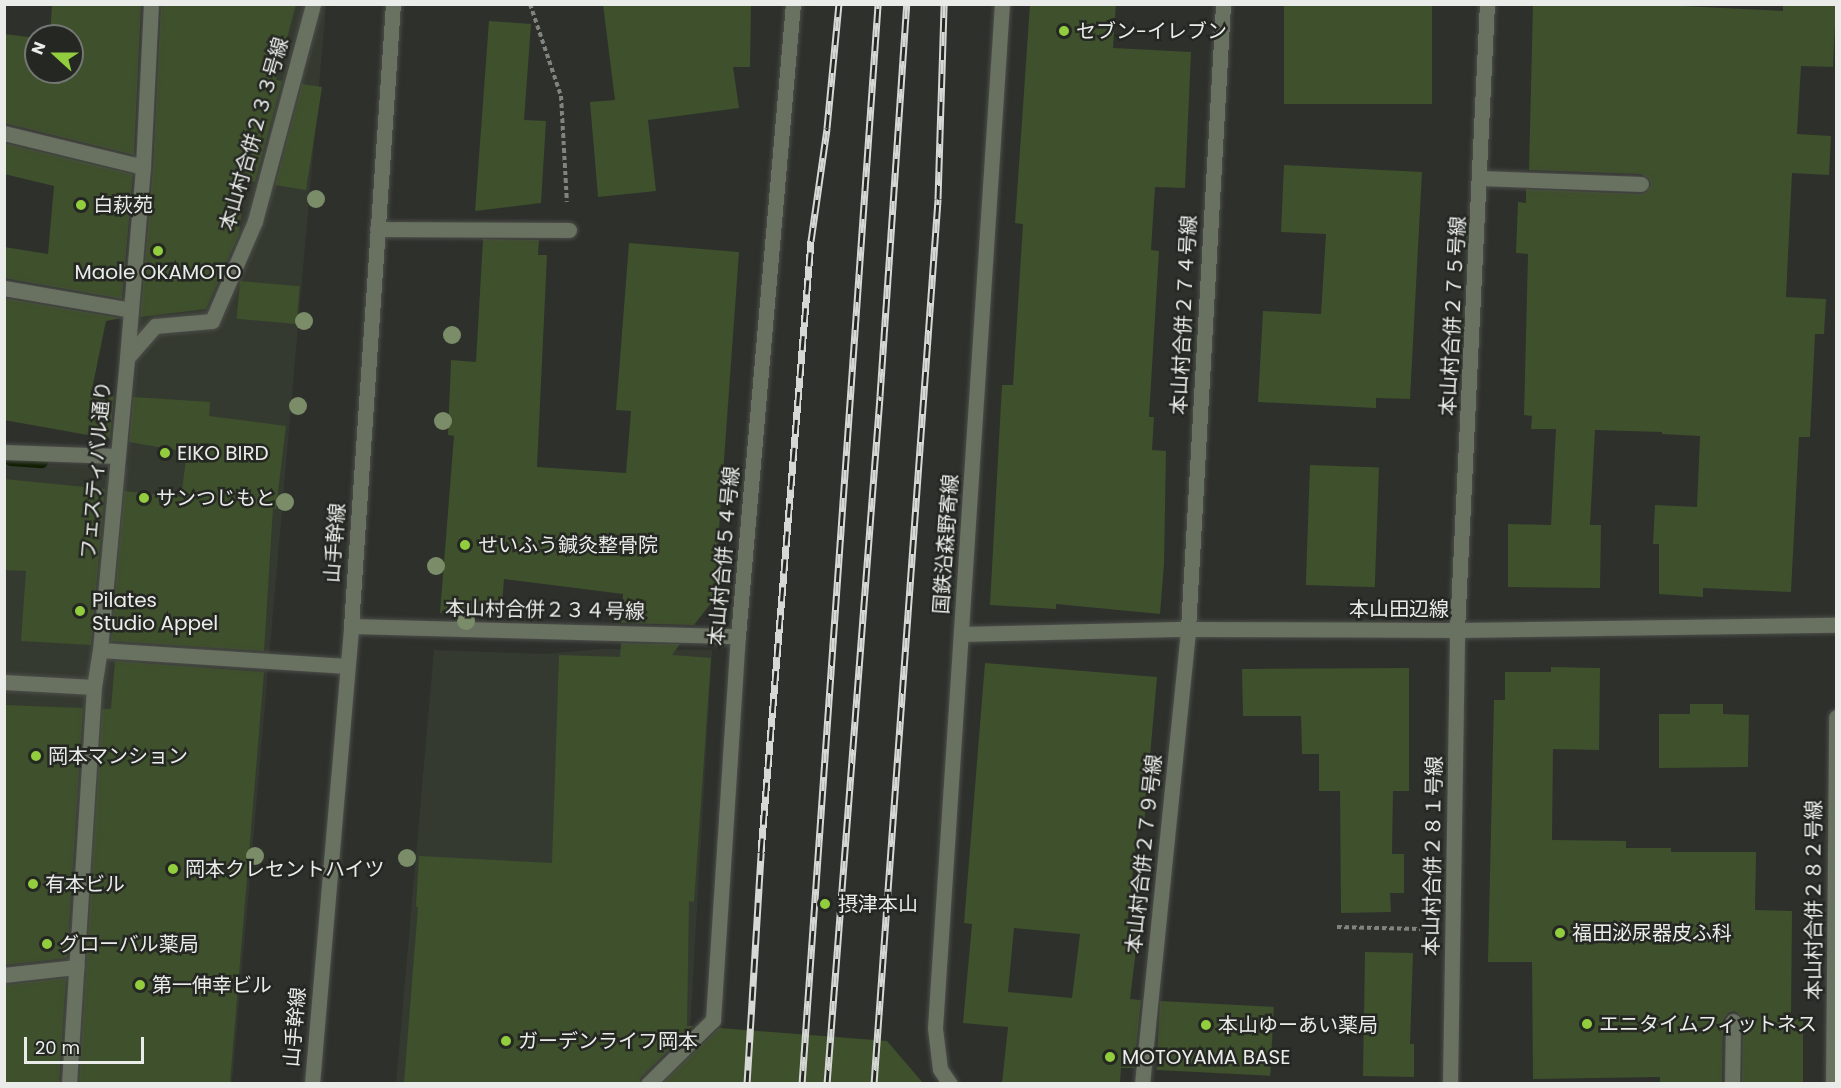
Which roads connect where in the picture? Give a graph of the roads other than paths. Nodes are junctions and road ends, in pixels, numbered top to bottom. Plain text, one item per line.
1 (151, 4) edge
2 (312, 4) edge
3 (393, 4) edge
4 (793, 4) edge
5 (1002, 4) edge
6 (1223, 4) edge
7 (1487, 4) edge
8 (4, 133) edge
9 (143, 167) junction
10 (1481, 178) junction
11 (1641, 184) dead end
12 (377, 229) junction
13 (568, 230) road end
14 (4, 288) edge
15 (131, 310) junction
16 (127, 358) junction
17 (4, 452) edge
18 (118, 456) junction
19 (1836, 625) edge
20 (351, 626) junction
21 (1188, 629) junction
22 (1457, 630) junction
23 (961, 634) junction
24 (738, 636) junction
25 (100, 650) junction
26 (346, 666) junction
27 (4, 682) edge
28 (94, 687) junction
29 (1836, 717) edge
30 (76, 968) junction
31 (4, 975) edge
32 (1733, 1021) dead end
33 (1835, 1021) edge
34 (69, 1083) edge
35 (312, 1083) edge
36 (648, 1083) edge
37 (950, 1083) edge
38 (1142, 1083) edge
39 (1450, 1083) edge
40 (1732, 1083) edge
41 (1833, 1083) edge

1 - 9 street, フェスティバル通り
2 - 16 street, 本山村合併２３３号線
3 - 12 street, 山手幹線
4 - 24 street, 本山村合併５４号線
5 - 23 street, 国鉄沿森野寄線
6 - 21 street, 本山村合併２７４号線
7 - 10 street, 本山村合併２７５号線
8 - 9 street
9 - 15 street, フェスティバル通り
10 - 11 street
10 - 22 street, 本山村合併２７５号線
12 - 13 street
12 - 20 street, 山手幹線
14 - 15 street
15 - 16 street, フェスティバル通り
16 - 18 street, フェスティバル通り
17 - 18 street
18 - 25 street, フェスティバル通り
19 - 22 street, 本山田辺線
20 - 24 street, 本山村合併２３４号線
20 - 26 street, 山手幹線
21 - 22 street, 本山田辺線
21 - 23 street, 本山田辺線
21 - 38 street, 本山村合併２７９号線
22 - 39 street, 本山村合併２８１号線
23 - 37 street, 国鉄沿森野寄線
24 - 36 street, 本山村合併５４号線
25 - 26 street
25 - 28 street, フェスティバル通り
26 - 35 street, 山手幹線
27 - 28 street
28 - 30 street, フェスティバル通り
29 - 33 street, 本山村合併２８２号線
30 - 31 street
30 - 34 street, フェスティバル通り
32 - 40 street
33 - 41 street, 本山村合併２８２号線

